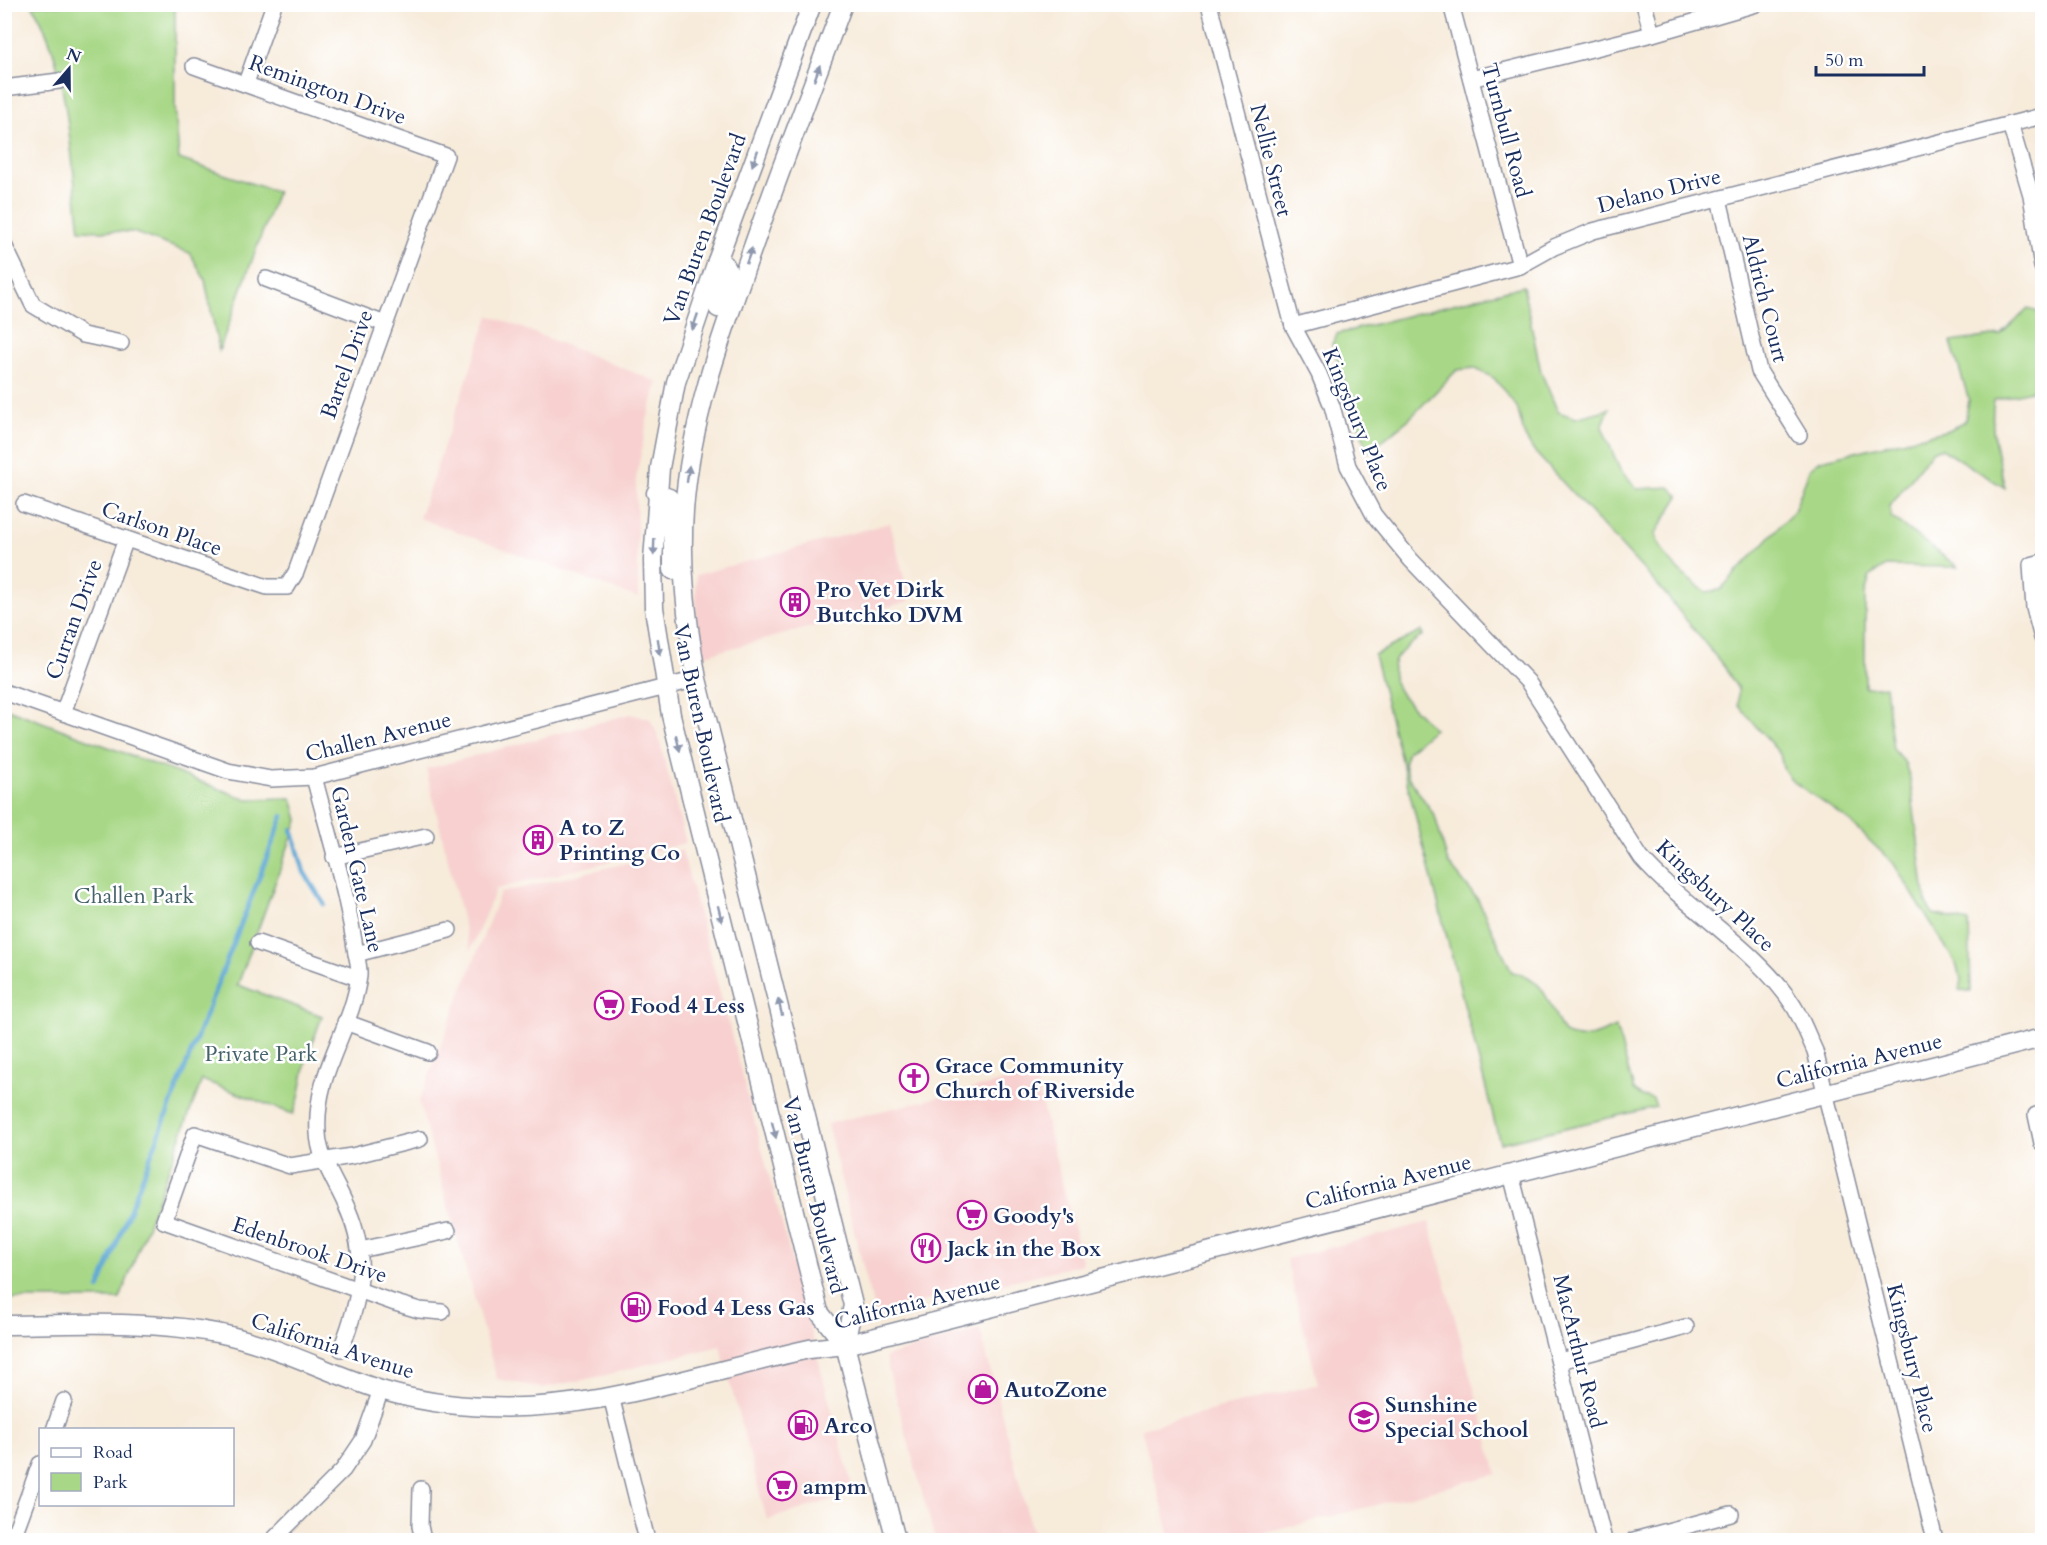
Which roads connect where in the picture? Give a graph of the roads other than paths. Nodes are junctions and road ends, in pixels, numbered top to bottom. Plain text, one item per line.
1 (274, 4) edge
2 (812, 4) edge
3 (843, 4) edge
4 (1209, 4) edge
5 (1451, 4) edge
6 (1644, 4) edge
7 (1756, 4) edge
8 (1652, 34) junction
9 (194, 66) dead end
10 (1471, 80) junction
11 (59, 81) dead end
12 (246, 83) junction
13 (4, 88) edge
14 (2043, 116) edge
15 (2010, 124) junction
16 (446, 156) joint
17 (1719, 198) junction
18 (4, 245) edge
19 (717, 261) junction
20 (1520, 266) junction
21 (2043, 267) edge
22 (266, 279) dead end
23 (385, 324) junction
24 (1293, 326) junction
25 (121, 343) dead end
26 (709, 373) junction
27 (1799, 435) dead end
28 (656, 493) junction
29 (24, 504) dead end
30 (126, 540) junction
31 (2037, 563) edge
32 (287, 587) joint
33 (685, 596) junction
34 (2043, 638) edge
35 (697, 679) junction
36 (665, 686) junction
37 (4, 692) edge
38 (63, 713) junction
39 (314, 777) junction
40 (426, 836) dead end
41 (334, 857) junction
42 (449, 930) dead end
43 (258, 943) dead end
44 (356, 954) junction
45 (358, 978) junction
46 (345, 1022) junction
47 (2043, 1038) edge
48 (428, 1052) dead end
49 (1824, 1093) junction
50 (2036, 1115) dead end
51 (420, 1139) dead end
52 (2043, 1143) edge
53 (325, 1160) junction
54 (1511, 1174) junction
55 (448, 1231) dead end
56 (360, 1250) junction
57 (359, 1291) junction
58 (442, 1312) dead end
59 (4, 1325) edge
60 (1686, 1327) dead end
61 (845, 1345) junction
62 (340, 1349) dead end
63 (1560, 1361) junction
64 (381, 1390) junction
65 (611, 1396) junction
66 (64, 1401) dead end
67 (55, 1428) edge
68 (39, 1467) edge
69 (420, 1489) dead end
70 (1731, 1514) dead end
71 (12, 1540) edge
72 (273, 1540) edge
73 (423, 1540) edge
74 (647, 1540) edge
75 (896, 1540) edge
76 (1604, 1540) edge
77 (1634, 1540) edge
78 (1935, 1540) edge

1 - 12 street
2 -> 19 main road, Van Buren Boulevard
26 -> 3 main road, Van Buren Boulevard
4 - 24 street, Nellie Street
5 - 10 street, Turnbull Road
6 - 8 street
7 - 8 street
8 - 10 street
9 - 12 street, Remington Drive
10 - 20 street, Turnbull Road
11 - 13 street
12 - 16 street, Remington Drive
14 - 15 street, Delano Drive
15 - 17 street, Delano Drive
15 - 21 street
16 - 23 street, Bartel Drive
17 - 20 street, Delano Drive
17 - 27 street, Aldrich Court
18 - 25 street
19 - 26 main road
19 -> 28 main road, Van Buren Boulevard
20 - 24 street, Delano Drive
22 - 23 street
23 - 32 street, Bartel Drive
24 - 49 street, Kingsbury Place
33 -> 26 main road, Van Buren Boulevard
28 - 33 main road
28 -> 36 main road, Van Buren Boulevard
29 - 30 street, Carlson Place
30 - 32 street, Carlson Place
30 - 38 street, Curran Drive
31 - 34 street
33 - 35 main road, Van Buren Boulevard
35 - 36 street, Challen Avenue
61 -> 35 main road, Van Buren Boulevard
36 - 39 street, Challen Avenue
36 -> 61 main road, Van Buren Boulevard
37 - 38 street, Challen Avenue
38 - 39 street, Challen Avenue
39 - 41 street, Garden Gate Lane
40 - 41 street
41 - 44 street, Garden Gate Lane
42 - 44 street
43 - 45 street
44 - 45 street, Garden Gate Lane
45 - 46 street, Garden Gate Lane
46 - 48 street
46 - 53 street, Garden Gate Lane
47 - 49 main road, California Avenue
49 - 54 main road, California Avenue
49 - 78 street, Kingsbury Place
50 - 52 street
51 - 53 street
53 - 56 street, Garden Gate Lane
53 - 57 street, Edenbrook Drive
54 - 61 main road, California Avenue
54 - 63 street, MacArthur Road
55 - 56 street
56 - 57 street, Garden Gate Lane
57 - 58 street, Edenbrook Drive
57 - 62 street, Garden Gate Lane
59 - 64 main road, California Avenue
60 - 63 street
61 - 65 main road, California Avenue
61 - 75 main road, Van Buren Boulevard
63 - 76 street, MacArthur Road
64 - 65 main road, California Avenue
64 - 72 street
65 - 74 street
66 - 67 street
68 - 71 street
69 - 73 street
70 - 77 street

